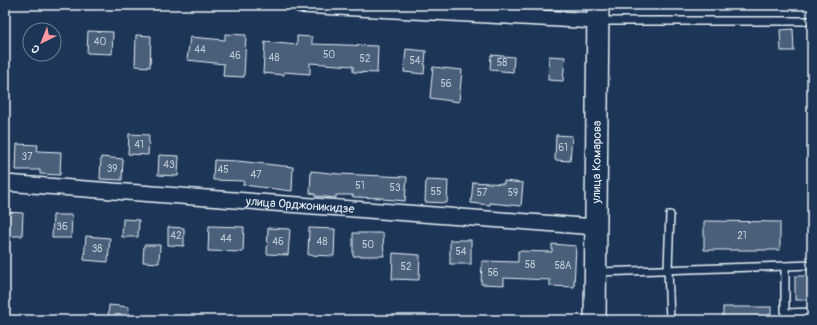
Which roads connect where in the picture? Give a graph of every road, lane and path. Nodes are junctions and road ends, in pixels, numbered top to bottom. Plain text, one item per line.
1 (301, 5) edge
2 (598, 13) edge
3 (812, 21) edge
4 (5, 183) edge
5 (670, 215) dead end
6 (596, 227) junction
7 (812, 265) edge
8 (785, 266) junction
9 (668, 269) junction
10 (596, 272) junction
11 (812, 312) edge
12 (785, 317) edge
13 (595, 320) edge
14 (670, 320) edge

1 - 2 street
2 - 3 lane
2 - 6 street, улица Комарова
4 - 6 street, улица Орджоникидзе
5 - 9 lane
6 - 10 street, улица Комарова
7 - 8 lane
8 - 9 lane
8 - 12 lane
9 - 10 lane
9 - 14 lane
10 - 13 street, улица Комарова
11 - 12 lane

